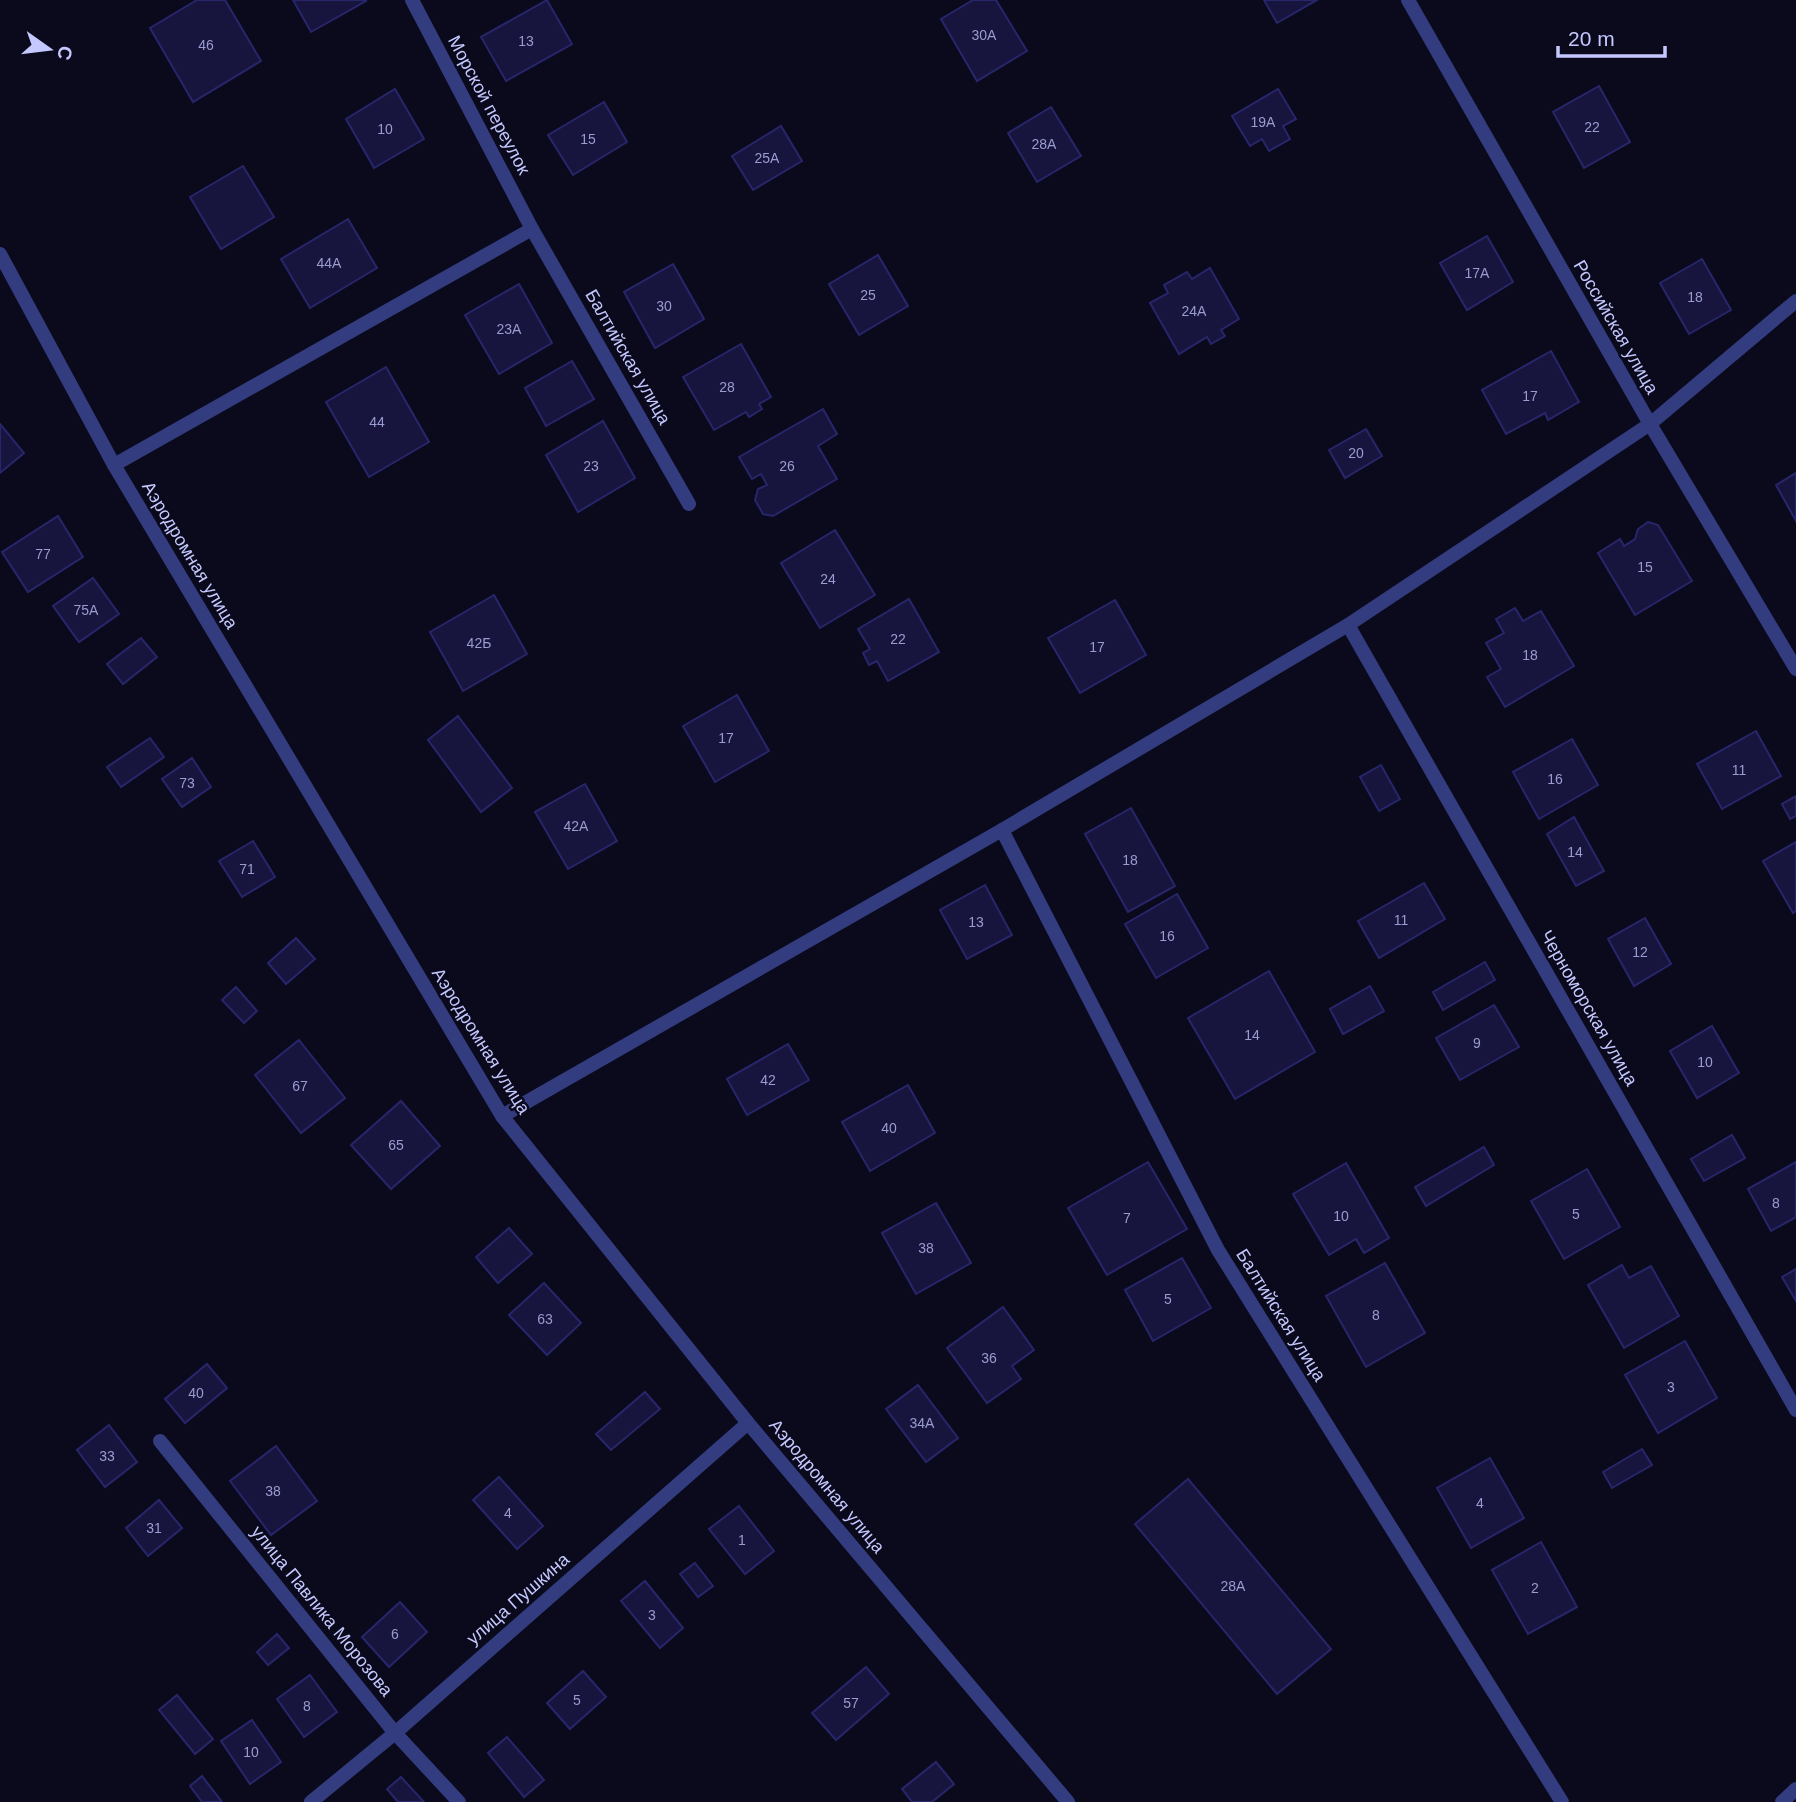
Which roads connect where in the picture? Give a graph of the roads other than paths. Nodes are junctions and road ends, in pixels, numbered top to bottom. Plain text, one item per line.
1 (412, 0) edge
2 (1408, 0) edge
3 (533, 229) junction
4 (0, 254) edge
5 (1796, 301) edge
6 (1650, 424) junction
7 (114, 466) junction
8 (689, 504) dead end
9 (1348, 625) junction
10 (1796, 669) edge
11 (1002, 830) junction
12 (502, 1116) junction
13 (1796, 1410) edge
14 (748, 1423) junction
15 (160, 1441) dead end
16 (395, 1733) junction
17 (1796, 1789) edge
18 (311, 1802) edge
19 (459, 1802) edge
20 (1068, 1802) edge
21 (1562, 1802) edge
22 (1782, 1802) edge

1 - 3 street, Морской переулок
2 - 6 street, Российская улица
3 - 7 street
3 - 8 street, Балтийская улица
4 - 7 street, Аэродромная улица
5 - 6 street
6 - 9 street
6 - 10 street, Российская улица
7 - 12 street, Аэродромная улица
9 - 11 street
9 - 13 street, Черноморская улица
11 - 12 street
11 - 21 street, Балтийская улица
12 - 14 street, Аэродромная улица
14 - 16 street, улица Пушкина
14 - 20 street, Аэродромная улица
15 - 16 street, улица Павлика Морозова
16 - 18 street, улица Пушкина
16 - 19 street, улица Павлика Морозова
17 - 22 street

